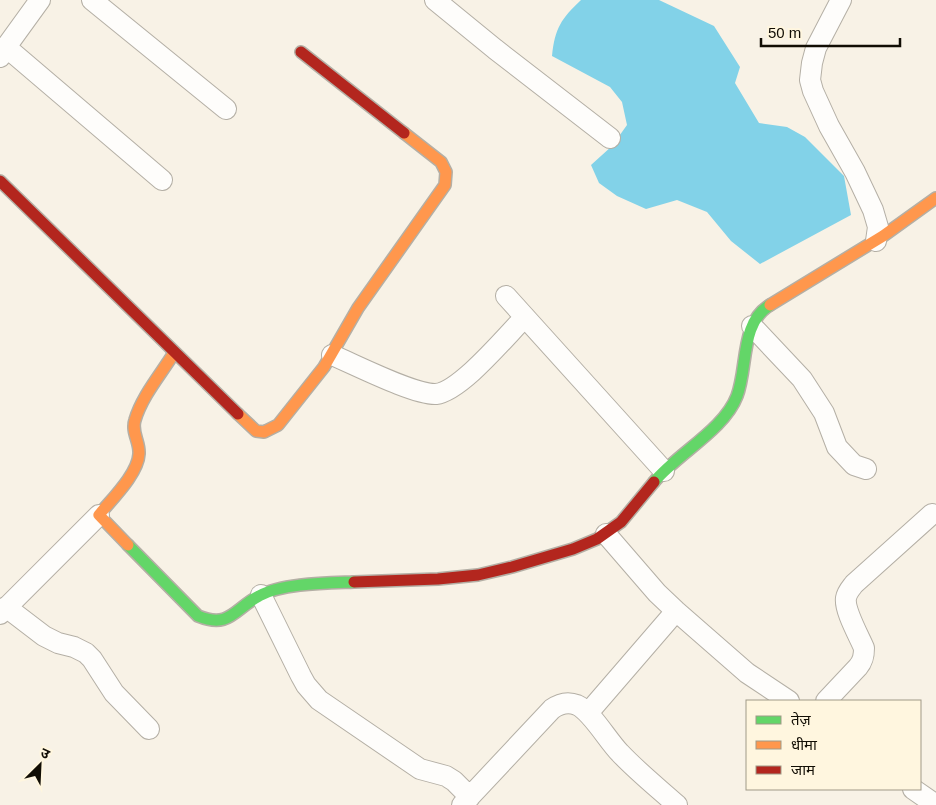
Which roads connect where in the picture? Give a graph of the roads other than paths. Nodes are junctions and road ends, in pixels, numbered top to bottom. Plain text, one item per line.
1 (40, 0) edge
2 (92, 0) edge
3 (435, 0) edge
4 (841, 0) edge
5 (3, 52) edge
6 (301, 52) dead end
7 (226, 109) dead end
8 (610, 138) dead end
9 (162, 180) dead end
10 (0, 181) edge
11 (936, 198) edge
12 (876, 240) junction
13 (506, 296) dead end
14 (525, 317) junction
15 (752, 326) junction
16 (174, 354) junction
17 (332, 355) junction
18 (866, 468) dead end
19 (664, 471) junction
20 (932, 514) dead end
21 (99, 515) junction
22 (606, 534) junction
23 (261, 595) junction
24 (3, 611) edge
25 (676, 611) junction
26 (788, 700) edge
27 (827, 700) edge
28 (588, 713) junction
29 (149, 729) dead end
30 (914, 790) edge
31 (466, 801) edge
32 (677, 805) edge
33 (936, 805) edge

1 - 5 street
2 - 7 street
3 - 8 street
4 - 12 street
5 - 9 street
6 - 17 street
10 - 16 street
11 - 12 street
12 - 15 street
13 - 14 street
14 - 17 street
14 - 19 street
15 - 18 street
15 - 19 street
16 - 17 street
16 - 21 street
19 - 22 street
20 - 27 street
21 - 23 street
21 - 24 street
22 - 23 street
22 - 25 street
23 - 31 street
24 - 29 street
25 - 26 street
25 - 28 street
28 - 31 street
28 - 32 street
30 - 33 street

